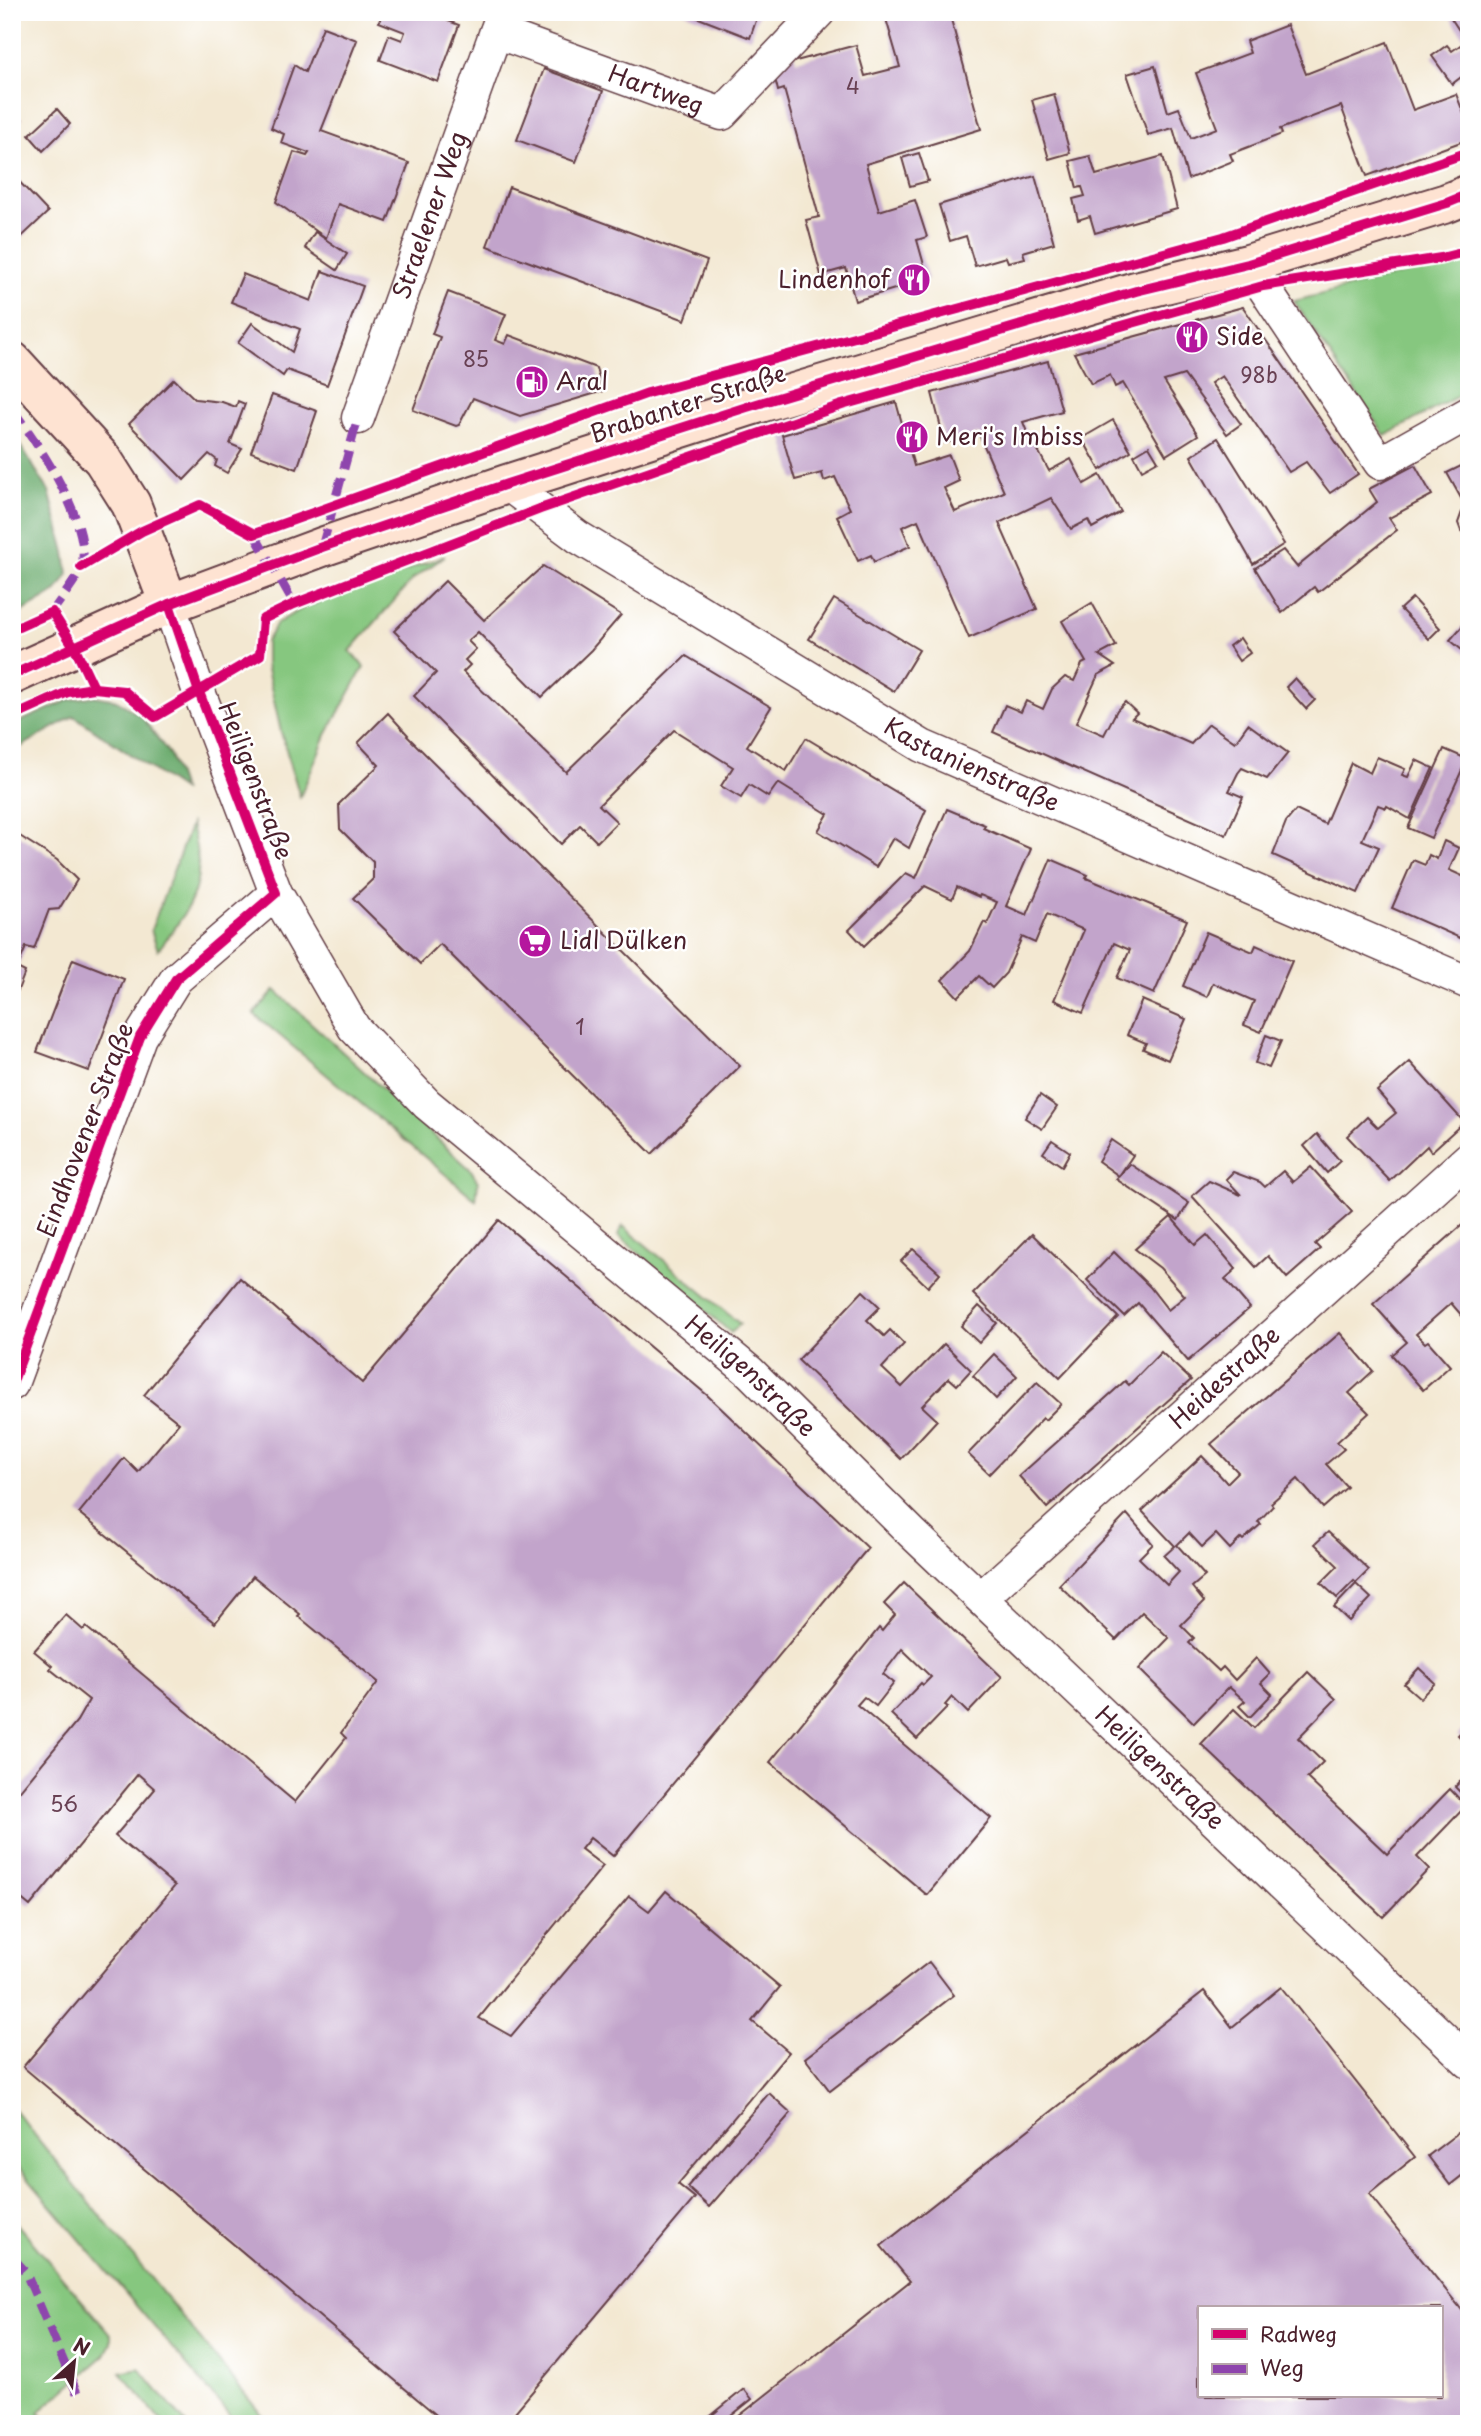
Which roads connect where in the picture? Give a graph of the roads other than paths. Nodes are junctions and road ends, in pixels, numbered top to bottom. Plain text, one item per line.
1 (819, 12) edge
2 (500, 22) edge
3 (1469, 194) edge
4 (1248, 264) junction
5 (12, 361) edge
6 (1469, 413) edge
7 (358, 418) dead end
8 (507, 485) junction
9 (169, 604) junction
10 (12, 675) edge
11 (276, 893) junction
12 (1469, 983) edge
13 (1469, 1158) edge
14 (12, 1384) edge
15 (982, 1597) junction
16 (1469, 2062) edge

1 - 2 street, Hartweg
2 - 7 street, Straelener Weg
3 - 4 main road, Brabanter Straße
4 - 6 street
4 - 8 main road, Brabanter Straße
5 - 9 main road
8 - 9 main road, Brabanter Straße
8 - 12 street, Kastanienstraße
9 - 10 main road, Brabanter Straße
9 - 11 street, Heiligenstraße
11 - 14 street, Eindhovener Straße
11 - 15 street, Heiligenstraße
13 - 15 street, Heidestraße
15 - 16 street, Heiligenstraße

